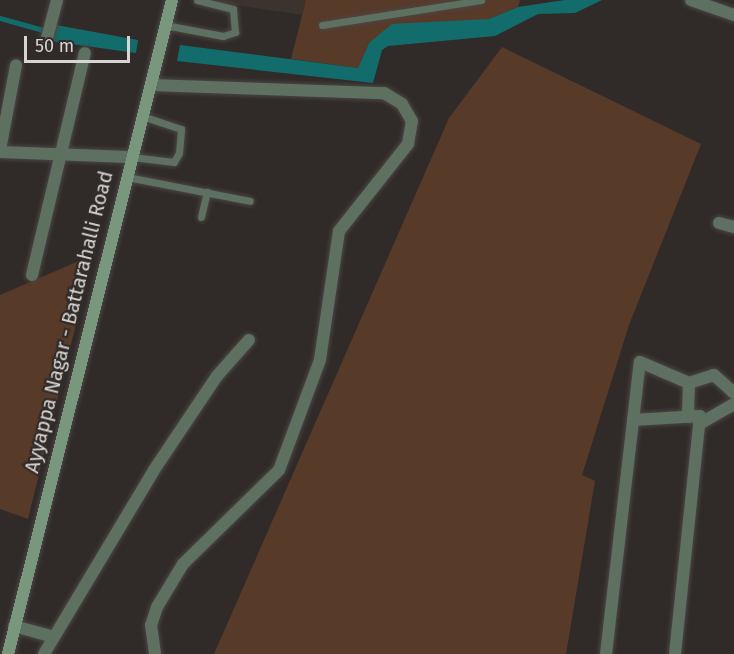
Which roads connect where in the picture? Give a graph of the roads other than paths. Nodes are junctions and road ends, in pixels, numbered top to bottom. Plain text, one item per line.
1 (57, 0) edge
2 (172, 0) edge
3 (197, 0) edge
4 (481, 0) edge
5 (691, 0) edge
6 (734, 15) edge
7 (165, 25) junction
8 (322, 25) dead end
9 (46, 42) dead end
10 (85, 53) dead end
11 (16, 65) dead end
12 (151, 85) junction
13 (142, 116) junction
14 (0, 151) edge
15 (59, 153) junction
16 (129, 157) junction
17 (125, 176) junction
18 (207, 192) junction
19 (250, 201) dead end
20 (201, 217) dead end
21 (719, 223) dead end
22 (734, 227) edge
23 (32, 275) dead end
24 (249, 340) dead end
25 (689, 383) junction
26 (734, 393) edge
27 (734, 405) edge
28 (688, 417) junction
29 (633, 420) junction
30 (699, 424) junction
31 (14, 626) junction
32 (54, 637) junction
33 (8, 654) edge
34 (44, 654) edge
35 (155, 654) edge
36 (606, 654) edge
37 (675, 654) edge

1 - 9 street
2 - 7 main road, Ayyappa Nagar - Battarahalli Road
3 - 7 lane
4 - 8 lane
5 - 6 street
7 - 12 main road, Ayyappa Nagar - Battarahalli Road
10 - 15 street
11 - 14 street
12 - 13 main road, Ayyappa Nagar - Battarahalli Road
12 - 35 street
13 - 16 main road, Ayyappa Nagar - Battarahalli Road
13 - 16 lane
14 - 15 street
15 - 16 street
15 - 23 street
16 - 17 main road, Ayyappa Nagar - Battarahalli Road
17 - 18 lane
17 - 31 main road, Ayyappa Nagar - Battarahalli Road
18 - 19 lane
18 - 20 lane
21 - 22 street
24 - 32 street
25 - 26 street
25 - 28 street
25 - 29 street
27 - 30 street
28 - 29 street
28 - 30 street
29 - 36 street
30 - 37 street
31 - 32 street
31 - 33 main road, Ayyappa Nagar - Battarahalli Road
32 - 34 street

